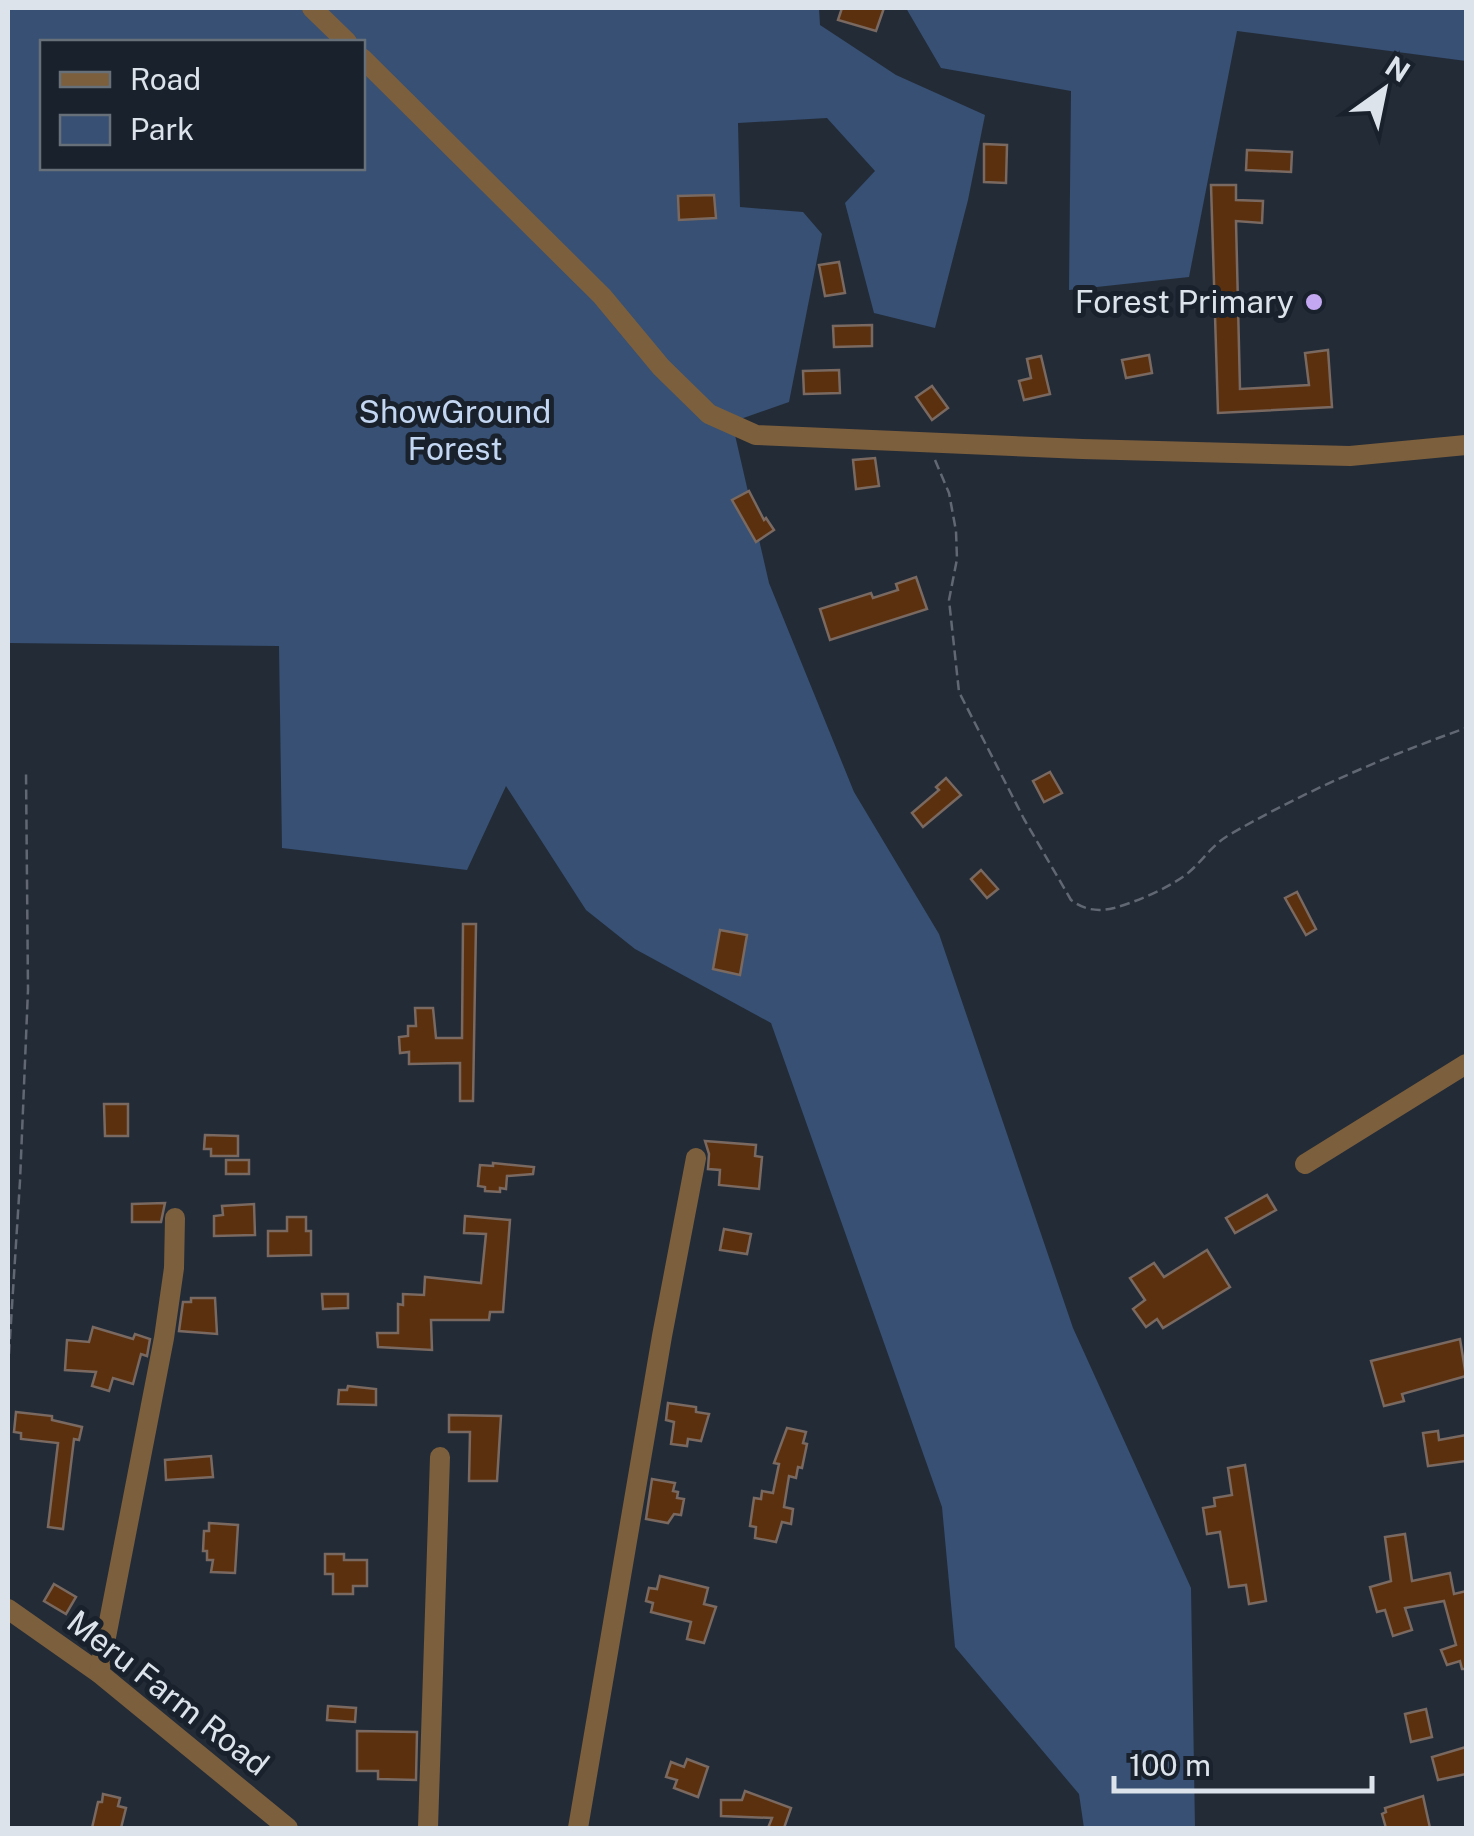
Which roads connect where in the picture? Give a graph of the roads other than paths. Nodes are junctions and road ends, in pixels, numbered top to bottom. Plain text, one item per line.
1 (312, 8) edge
2 (345, 40) edge
3 (365, 61) edge
4 (1466, 444) edge
5 (1466, 1064) edge
6 (696, 1158) dead end
7 (1305, 1164) dead end
8 (176, 1218) dead end
9 (440, 1456) dead end
10 (8, 1609) edge
11 (99, 1673) junction
12 (288, 1828) edge
13 (428, 1828) edge
14 (578, 1828) edge

1 - 2 street
3 - 4 street
5 - 7 street
6 - 14 street
8 - 11 street
9 - 13 street
10 - 11 street, Meru Farm Road
11 - 12 street, Meru Farm Road

